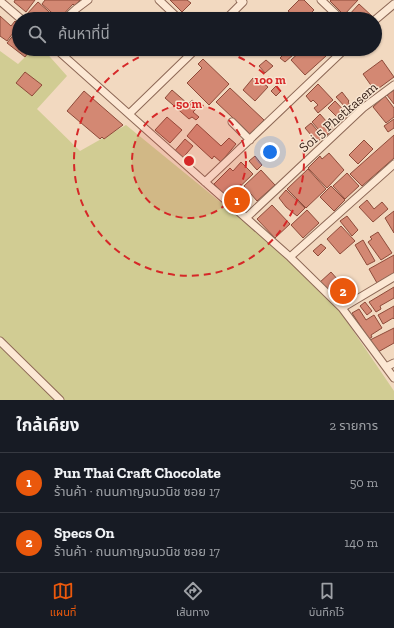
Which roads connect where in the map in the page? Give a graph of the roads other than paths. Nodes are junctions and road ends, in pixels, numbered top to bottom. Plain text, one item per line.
1 (88, 0) edge
2 (159, 0) edge
3 (321, 0) edge
4 (0, 1) edge
5 (242, 1) edge
6 (394, 4) edge
7 (13, 12) edge
8 (73, 12) edge
9 (172, 12) edge
10 (232, 12) edge
11 (334, 12) edge
12 (382, 14) edge
13 (64, 56) edge
14 (189, 56) edge
15 (338, 56) edge
16 (394, 85) edge
17 (129, 114) junction
18 (232, 122) dead end
19 (250, 140) junction
20 (394, 164) edge
21 (205, 182) junction
22 (246, 218) junction
23 (290, 257) junction
24 (394, 277) edge
25 (342, 308) junction
26 (0, 341) edge
27 (394, 363) edge
28 (386, 367) junction
29 (394, 378) edge
30 (60, 400) edge

1 - 8 street
2 - 9 street
3 - 11 street
4 - 7 street
5 - 10 street
6 - 12 street
13 - 17 street
14 - 17 street
15 - 19 street
16 - 22 street, Soi 5 Phetkasem
17 - 21 street
18 - 19 street
19 - 21 street
20 - 23 street
21 - 22 street
22 - 23 street
23 - 25 street
24 - 25 street
25 - 28 street
26 - 30 street
27 - 28 street
28 - 29 street

